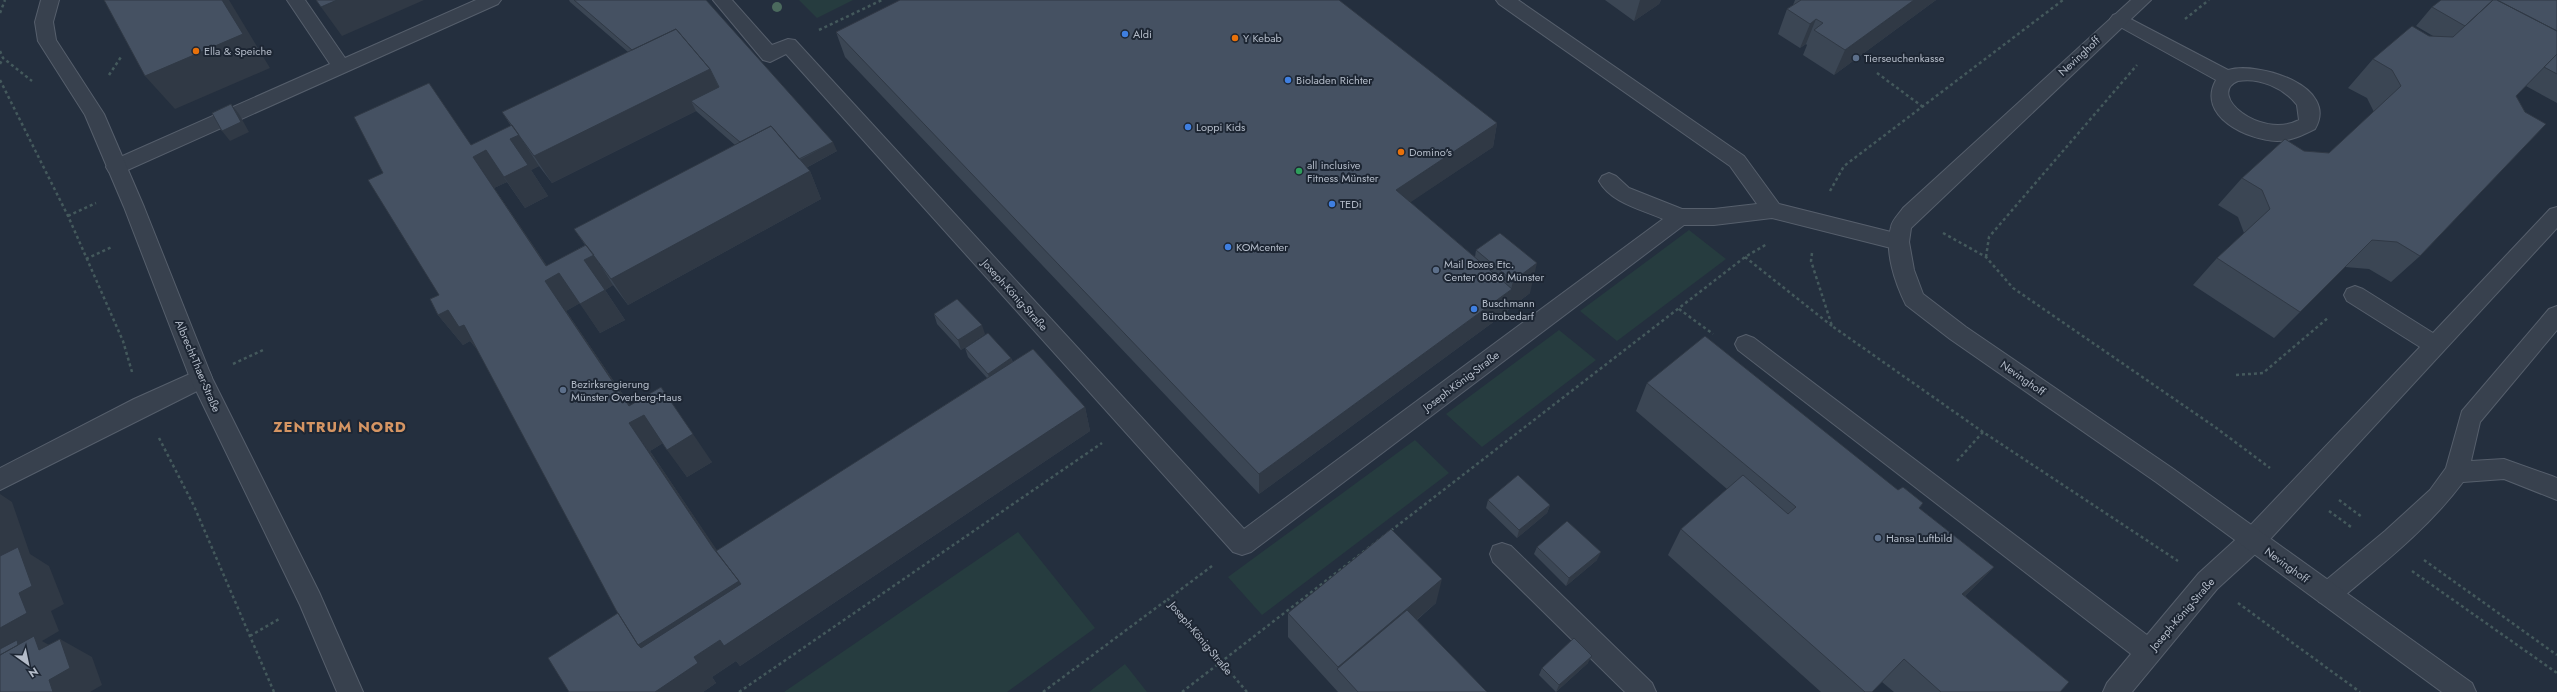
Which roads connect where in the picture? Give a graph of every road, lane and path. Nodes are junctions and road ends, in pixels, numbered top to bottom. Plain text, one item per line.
1 (5, 0) edge
2 (50, 0) edge
3 (296, 0) edge
4 (492, 0) edge
5 (722, 0) edge
6 (882, 0) edge
7 (1505, 0) edge
8 (2063, 0) edge
9 (2142, 0) edge
10 (2209, 0) edge
11 (0, 13) edge
12 (2119, 19) junction
13 (2157, 42) junction
14 (788, 46) junction
15 (0, 51) edge
16 (0, 64) edge
17 (341, 67) junction
18 (1877, 73) dead end
19 (2226, 78) dead end
20 (1923, 107) junction
21 (116, 167) junction
22 (1609, 181) dead end
23 (1772, 210) junction
24 (2557, 215) edge
25 (1680, 217) junction
26 (1813, 219) junction
27 (1899, 242) junction
28 (1745, 257) junction
29 (1986, 257) dead end
30 (2355, 295) joint
31 (1678, 309) junction
32 (2557, 315) edge
33 (1832, 326) junction
34 (1746, 344) joint
35 (2434, 345) junction
36 (2236, 375) dead end
37 (201, 378) junction
38 (1131, 423) junction
39 (1983, 432) junction
40 (1955, 462) dead end
41 (2457, 472) junction
42 (2308, 479) junction
43 (0, 480) edge
44 (2557, 490) edge
45 (2394, 539) junction
46 (2252, 540) junction
47 (1242, 544) junction
48 (1502, 554) dead end
49 (2208, 581) junction
50 (2328, 594) junction
51 (1168, 599) junction
52 (2149, 652) junction
53 (2557, 655) edge
54 (1220, 661) junction
55 (350, 692) edge
56 (740, 692) edge
57 (1043, 692) edge
58 (1182, 692) edge
59 (1247, 692) edge
60 (1643, 692) edge
61 (2116, 692) edge
62 (2360, 692) edge
63 (2463, 692) edge

1 - 11 path
2 - 21 street, Albrecht-Thaer-Straße
3 - 17 street
4 - 17 street
5 - 14 street
6 - 14 path
7 - 23 street
8 - 20 path
9 - 12 street, Nevinghoff
10 - 13 path
12 - 13 street
12 - 27 street, Nevinghoff
13 - 19 street
13 - 29 path
14 - 38 street, Joseph-König-Straße
15 - 16 path
17 - 21 street
18 - 20 path
20 - 26 path
21 - 37 street, Albrecht-Thaer-Straße
22 - 25 street
23 - 25 street
23 - 26 street
24 - 35 street, Joseph-König-Straße
25 - 47 street, Joseph-König-Straße
26 - 27 street
26 - 28 path
26 - 33 path
27 - 46 street, Nevinghoff
28 - 31 path
28 - 33 path
30 - 35 street
30 - 36 path
31 - 34 path
31 - 54 path
32 - 41 street
33 - 39 path
34 - 52 street
35 - 42 street, Joseph-König-Straße
37 - 43 street
37 - 55 street, Albrecht-Thaer-Straße
38 - 47 street, Joseph-König-Straße
38 - 56 path
39 - 40 path
39 - 49 path
41 - 44 street
41 - 45 street
42 - 45 path
42 - 46 street, Joseph-König-Straße
45 - 50 street
45 - 53 path
46 - 49 street, Joseph-König-Straße
46 - 50 street, Nevinghoff
47 - 51 path, Joseph-König-Straße
48 - 60 street
49 - 52 street, Joseph-König-Straße
49 - 62 path
50 - 63 street, Nevinghoff
51 - 54 path, Joseph-König-Straße
51 - 57 path
52 - 61 street, Joseph-König-Straße
54 - 58 path
54 - 59 path, Joseph-König-Straße

